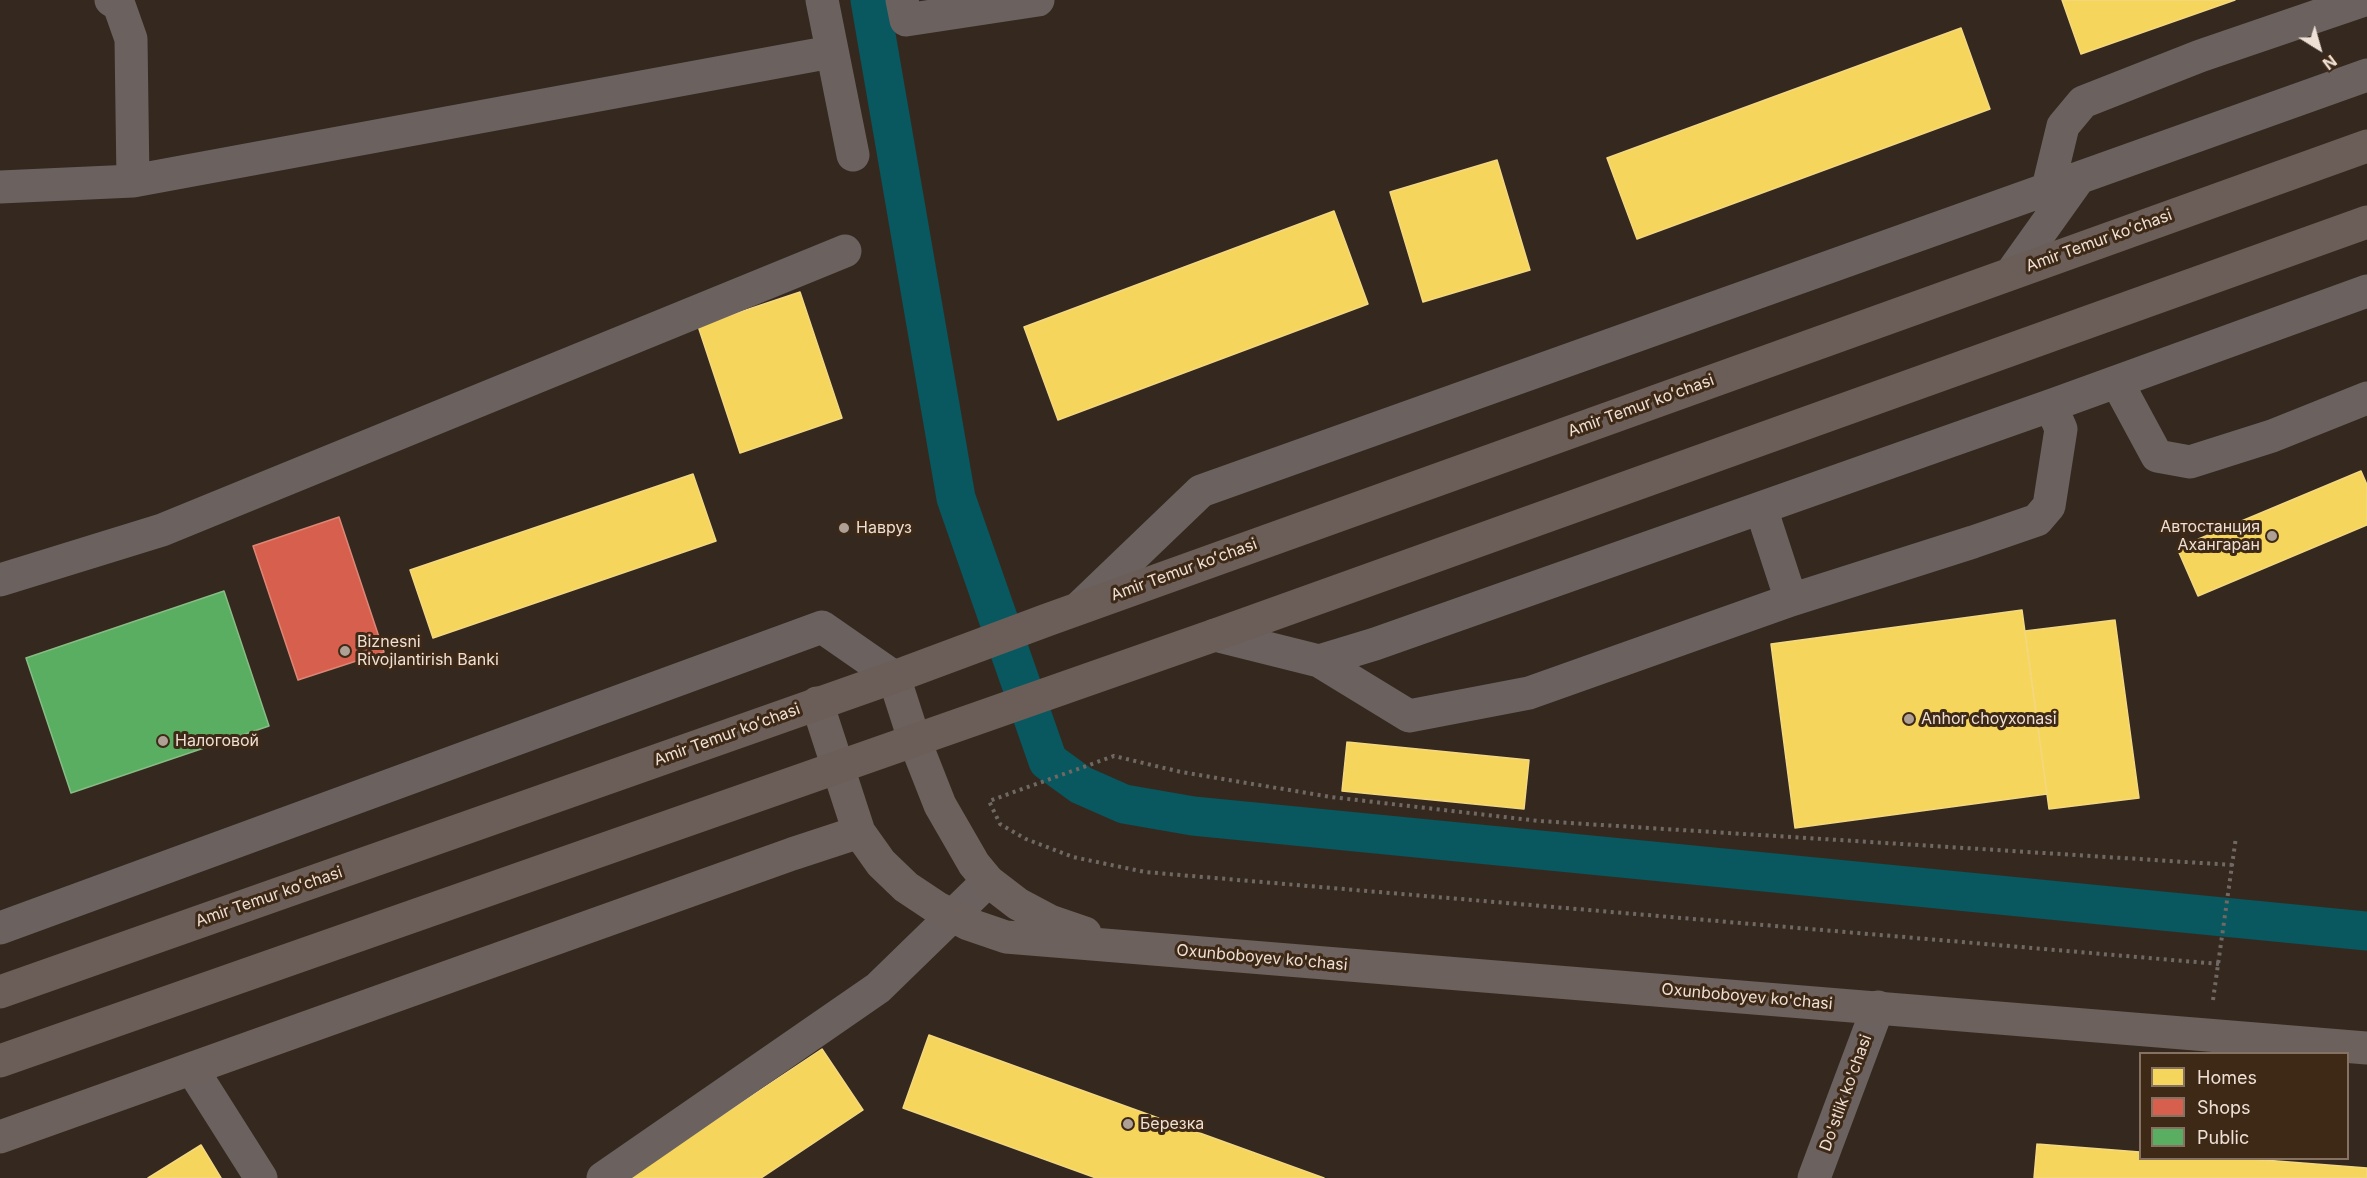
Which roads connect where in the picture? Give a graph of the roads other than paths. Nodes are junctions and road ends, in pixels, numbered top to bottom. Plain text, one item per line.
1 (111, 0) edge
2 (822, 0) edge
3 (902, 0) edge
4 (1038, 0) edge
5 (2364, 0) edge
6 (831, 52) junction
7 (2367, 75) edge
8 (2367, 146) edge
9 (853, 155) dead end
10 (2079, 178) junction
11 (133, 181) junction
12 (0, 187) edge
13 (2048, 188) junction
14 (2367, 222) edge
15 (845, 251) dead end
16 (2012, 272) junction
17 (2367, 291) edge
18 (2117, 382) junction
19 (2367, 398) edge
20 (2051, 406) junction
21 (1761, 508) junction
22 (0, 580) edge
23 (1791, 600) junction
24 (1079, 608) junction
25 (1215, 635) junction
26 (1319, 661) junction
27 (894, 677) junction
28 (817, 703) junction
29 (914, 739) junction
30 (836, 766) junction
31 (860, 832) junction
32 (988, 881) junction
33 (952, 917) junction
34 (0, 928) edge
35 (1126, 947) junction
36 (0, 992) edge
37 (1878, 1007) junction
38 (2367, 1047) edge
39 (0, 1061) edge
40 (192, 1069) junction
41 (0, 1137) edge
42 (261, 1178) edge
43 (603, 1178) edge
44 (1814, 1178) edge

1 - 11 street
2 - 6 street
3 - 4 street
5 - 13 street
6 - 9 street
6 - 11 street
7 - 10 street
8 - 16 highway, Amir Temur koʻchasi
10 - 13 street
10 - 16 street
11 - 12 street
13 - 24 street
14 - 25 highway
15 - 22 street
16 - 24 highway, Amir Temur koʻchasi
17 - 18 street
18 - 19 street
18 - 20 street
20 - 21 street
20 - 23 street
21 - 23 street
21 - 26 street
23 - 26 street
24 - 27 highway, Amir Temur koʻchasi
25 - 26 street
25 - 29 highway
27 - 28 highway, Amir Temur koʻchasi
27 - 29 main road, Oxunboboyev ko'chasi
27 - 34 street
28 - 30 main road, Oxunboboyev ko'chasi
28 - 36 highway, Amir Temur koʻchasi
29 - 30 highway
29 - 32 main road, Oxunboboyev ko'chasi
30 - 31 main road, Oxunboboyev ko'chasi
30 - 39 highway
31 - 33 main road, Oxunboboyev ko'chasi
31 - 40 main road
32 - 33 street
32 - 35 main road, Oxunboboyev ko'chasi
33 - 35 main road, Oxunboboyev ko'chasi
33 - 43 street
35 - 37 main road, Oxunboboyev ko'chasi
37 - 38 main road, Oxunboboyev ko'chasi
37 - 44 street, Do'stlik ko'chasi
40 - 41 main road
40 - 42 street

